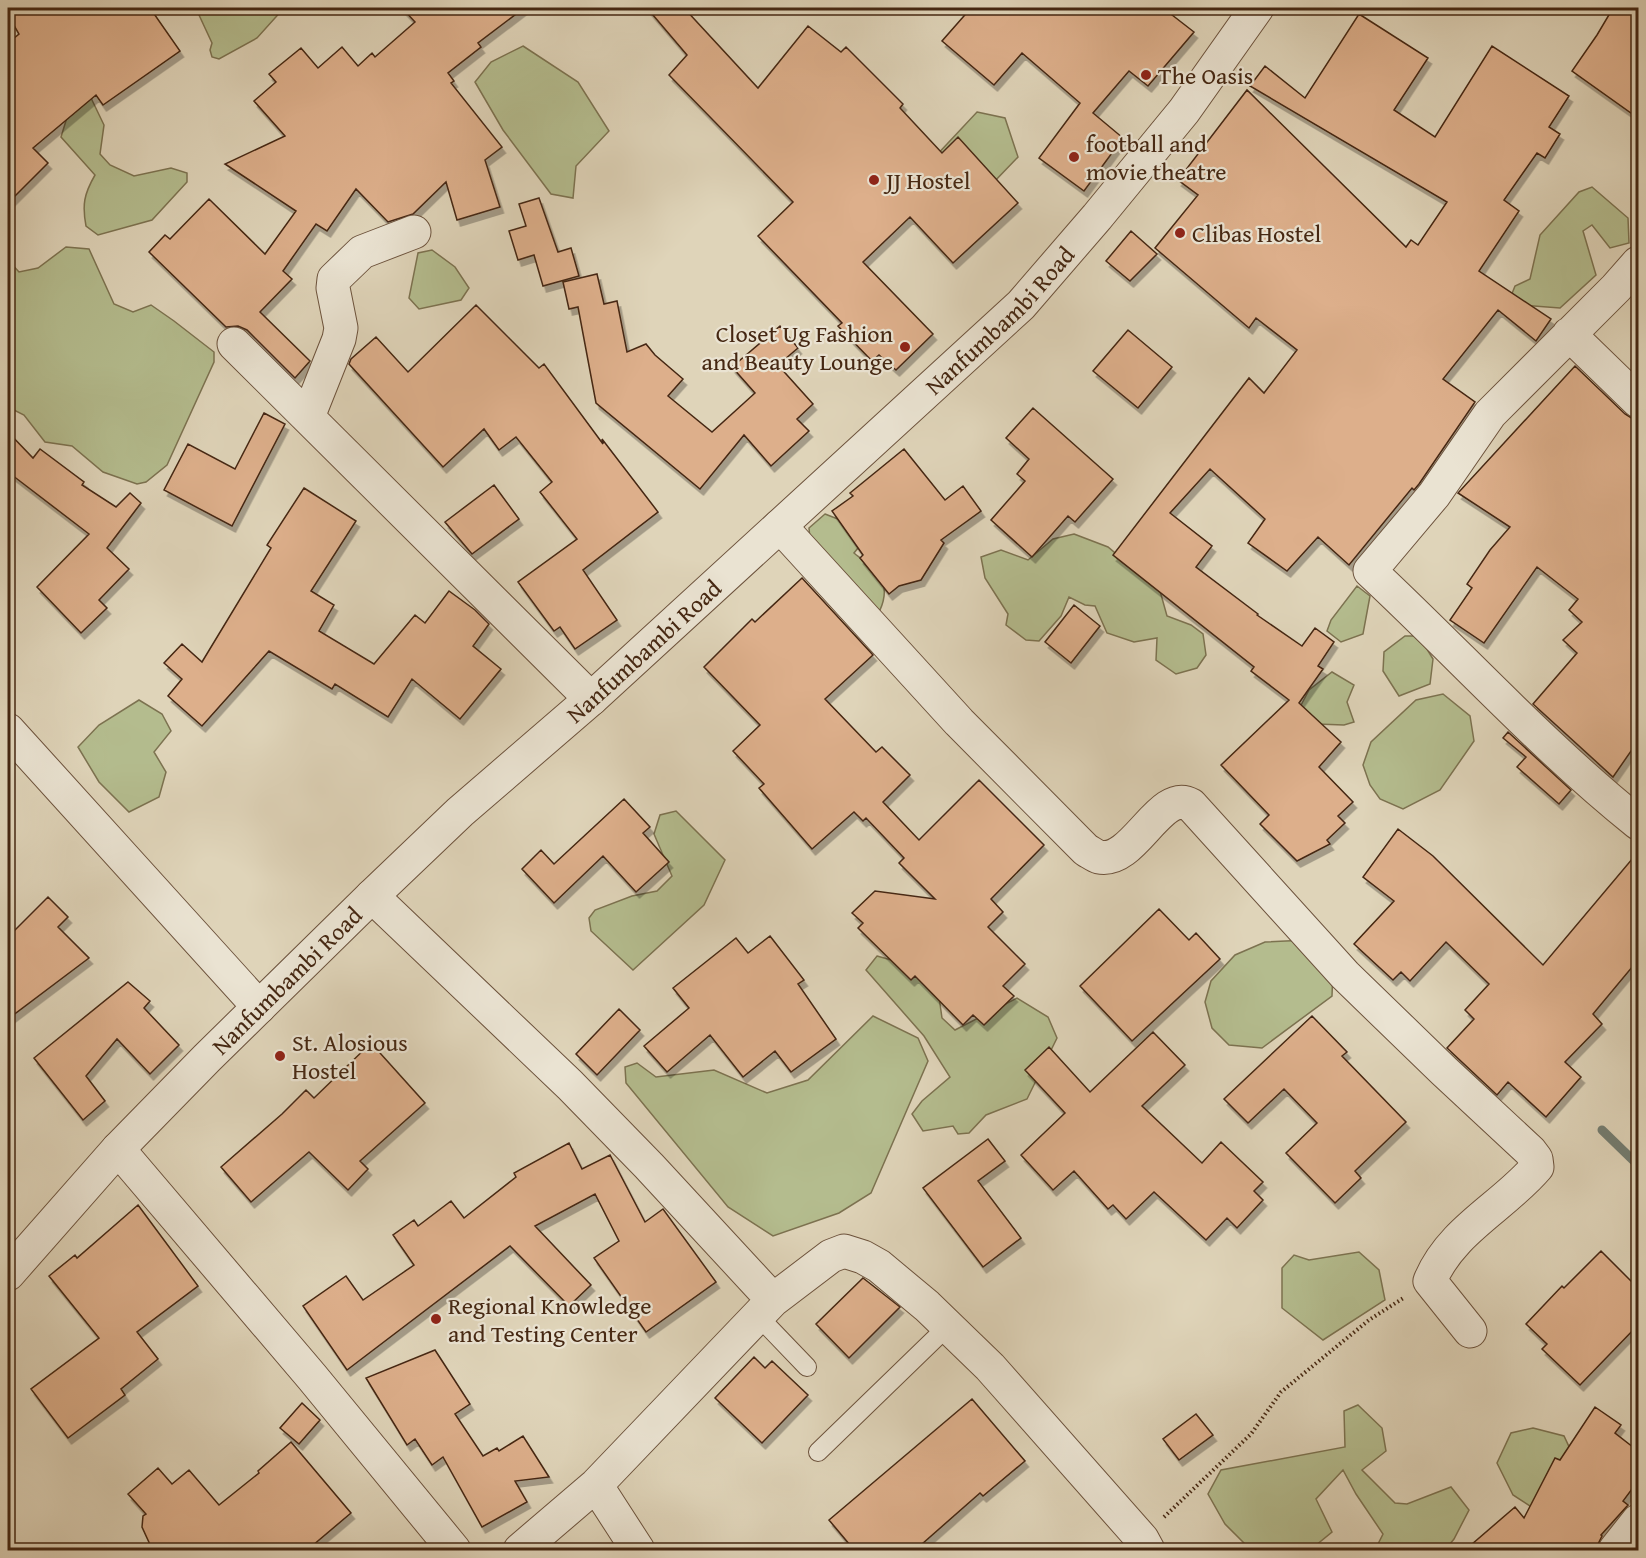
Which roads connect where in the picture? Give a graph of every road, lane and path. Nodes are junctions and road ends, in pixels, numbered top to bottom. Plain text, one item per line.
1 (1257, 8) edge
2 (414, 232) dead end
3 (1638, 262) edge
4 (1569, 334) junction
5 (234, 344) dead end
6 (1638, 401) edge
7 (308, 417) junction
8 (780, 525) junction
9 (591, 699) junction
10 (8, 730) edge
11 (1638, 822) edge
12 (372, 896) junction
13 (259, 1007) junction
14 (118, 1149) junction
15 (8, 1274) edge
16 (1430, 1281) junction
17 (766, 1308) junction
18 (948, 1326) junction
19 (1470, 1331) dead end
20 (807, 1367) dead end
21 (818, 1452) dead end
22 (596, 1485) junction
23 (1638, 1521) edge
24 (1145, 1545) edge
25 (454, 1551) edge
26 (520, 1551) edge
27 (638, 1551) edge
28 (1615, 1551) edge

1 - 8 street, Nanfumbambi Road
2 - 7 street
3 - 4 street
4 - 6 street
4 - 11 street
5 - 7 street
7 - 9 street
8 - 9 street, Nanfumbambi Road
8 - 16 street
9 - 12 street, Nanfumbambi Road
10 - 13 street
12 - 13 street, Nanfumbambi Road
12 - 17 street
13 - 14 street, Nanfumbambi Road
14 - 15 street, Nanfumbambi Road
14 - 25 street
16 - 19 street
16 - 24 path
17 - 18 street
17 - 20 lane
17 - 22 street
18 - 21 lane
18 - 24 street
22 - 26 street
22 - 27 street
23 - 28 street

